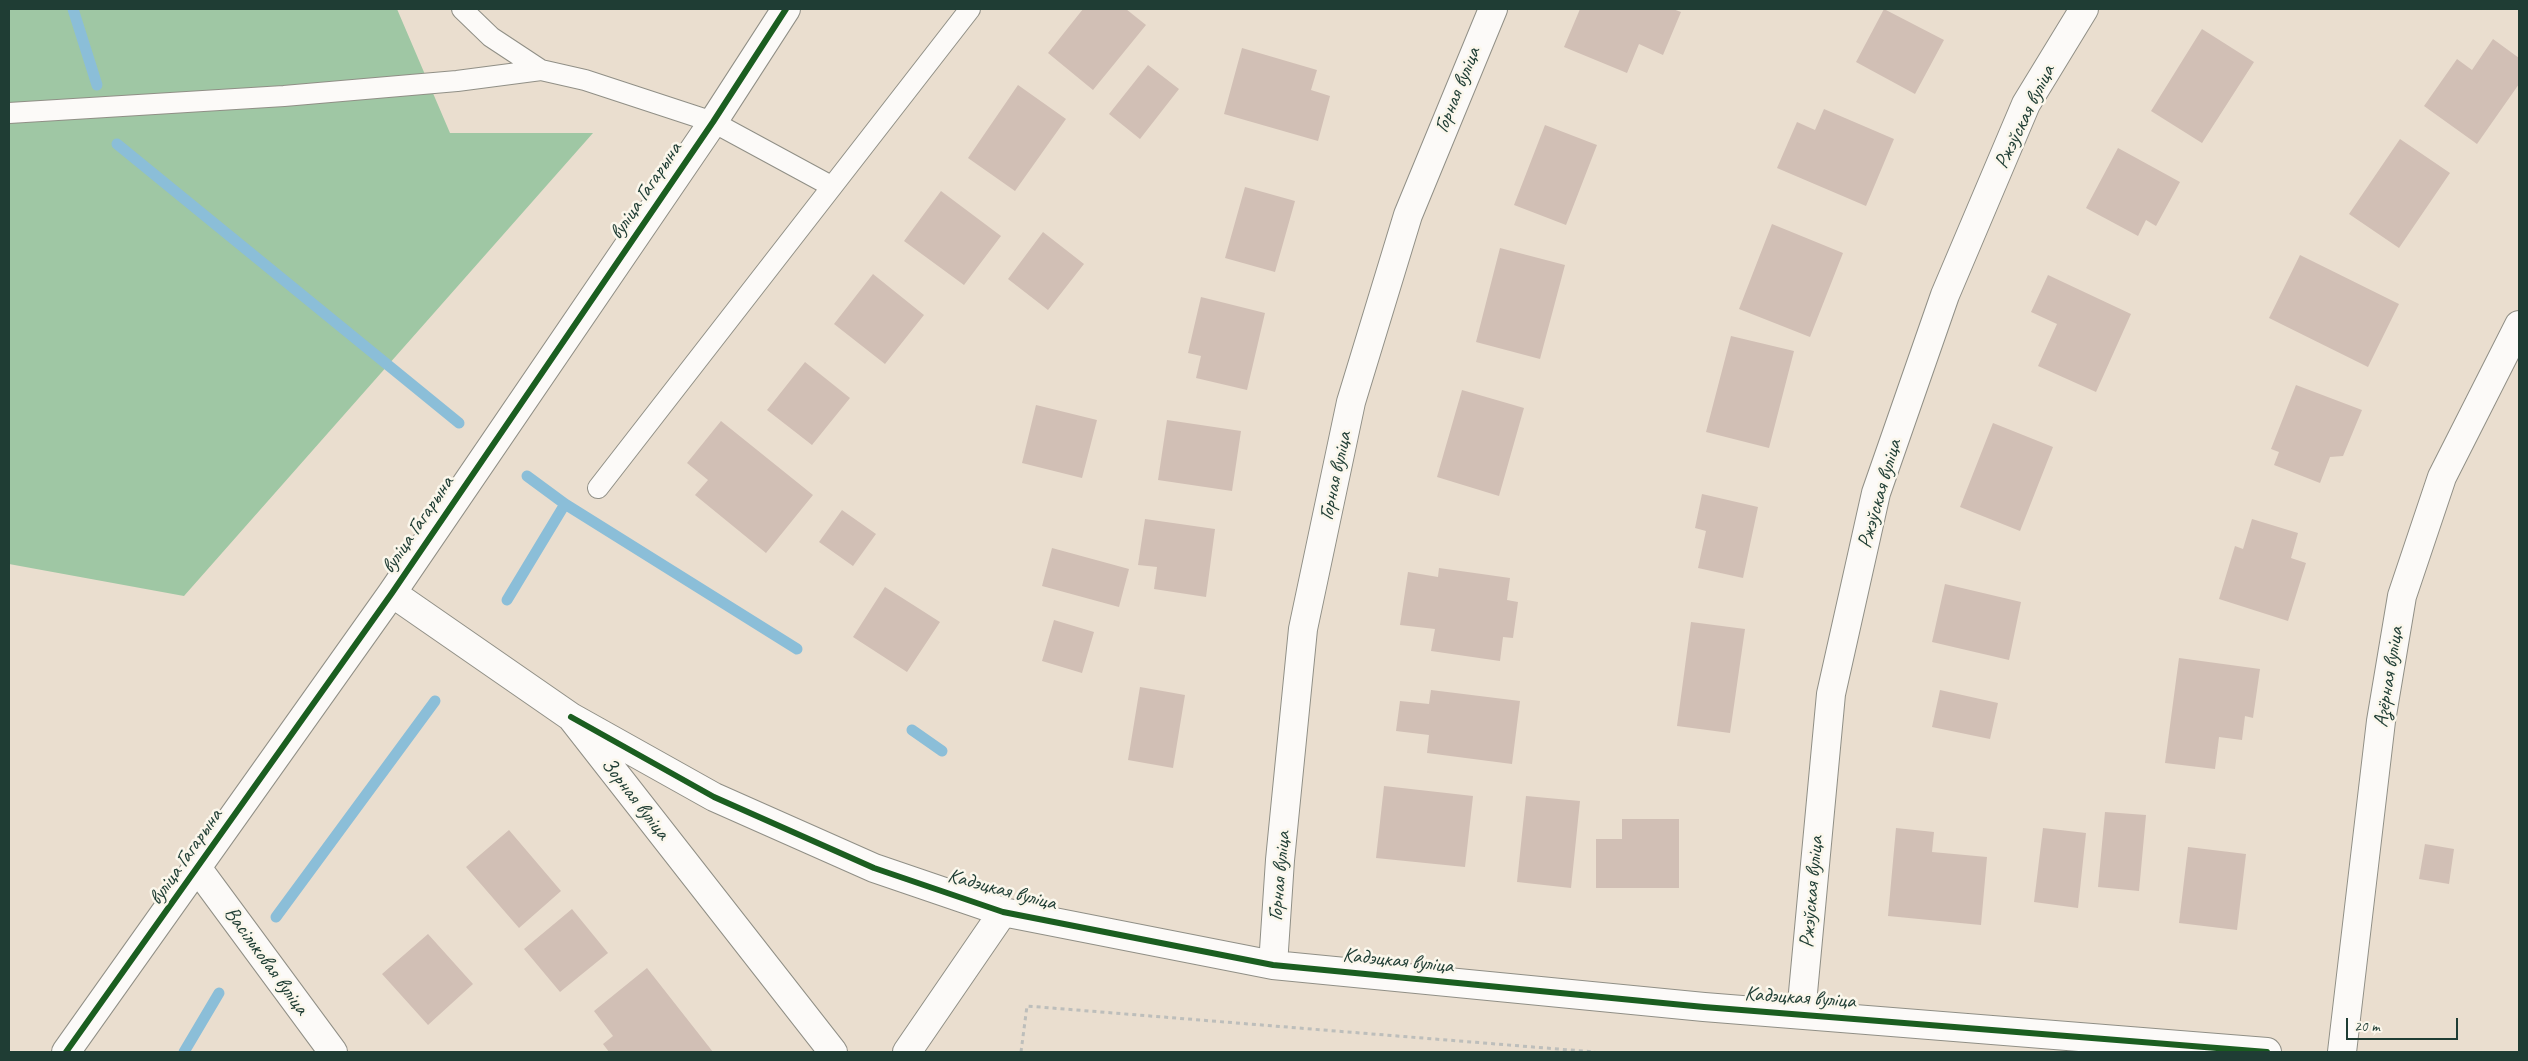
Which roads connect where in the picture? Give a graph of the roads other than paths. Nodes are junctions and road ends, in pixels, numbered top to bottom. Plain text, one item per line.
1 (462, 9) edge
2 (786, 9) edge
3 (970, 9) edge
4 (1493, 9) edge
5 (2084, 9) edge
6 (541, 70) junction
7 (9, 113) edge
8 (713, 122) junction
9 (831, 186) junction
10 (2519, 325) edge
11 (598, 488) dead end
12 (392, 593) junction
13 (571, 717) junction
14 (198, 869) junction
15 (1003, 912) junction
16 (1273, 964) junction
17 (1801, 1014) junction
18 (66, 1052) edge
19 (333, 1052) edge
20 (833, 1052) edge
21 (907, 1052) edge
22 (2267, 1052) edge
23 (2342, 1052) edge

1 - 6 lane
2 - 8 street, вуліца Гагарына
3 - 9 lane
4 - 16 street, Горная вуліца
5 - 17 street, Ржэўская вуліца
6 - 7 lane
6 - 8 lane
8 - 9 lane
8 - 12 street, вуліца Гагарына
9 - 11 lane
10 - 23 street, Азёрная вуліца
12 - 13 street, Зорная вуліца
12 - 14 street, вуліца Гагарына
13 - 15 street, Кадэцкая вуліца
13 - 20 street, Зорная вуліца
14 - 18 street, вуліца Гагарына
14 - 19 street, Васільковая вуліца
15 - 16 street, Кадэцкая вуліца
15 - 21 street
16 - 17 street, Кадэцкая вуліца
17 - 22 street, Кадэцкая вуліца

